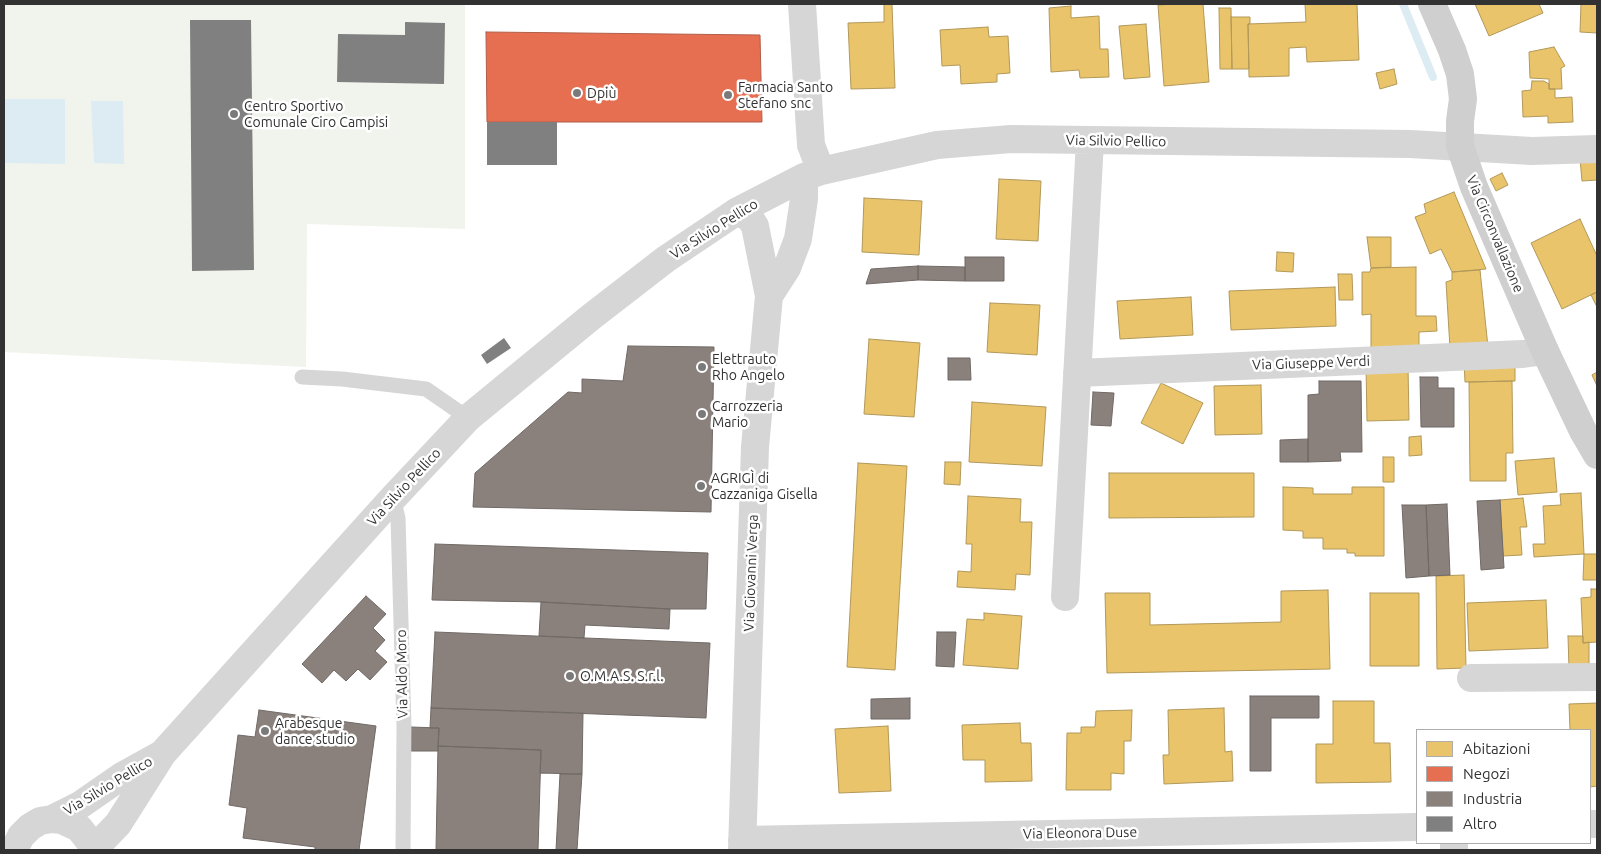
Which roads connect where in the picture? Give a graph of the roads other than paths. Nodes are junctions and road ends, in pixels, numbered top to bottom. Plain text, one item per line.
1 (802, 4) edge
2 (1432, 4) edge
3 (1090, 141) junction
4 (1460, 146) junction
5 (1597, 149) edge
6 (812, 174) junction
7 (736, 212) junction
8 (769, 296) junction
9 (1545, 351) junction
10 (1077, 373) junction
11 (302, 377) dead end
12 (468, 418) junction
13 (1597, 455) edge
14 (393, 498) junction
15 (1065, 597) dead end
16 (1597, 677) edge
17 (1471, 678) dead end
18 (163, 753) junction
19 (52, 819) junction
20 (1416, 827) edge
21 (1171, 841) edge
22 (742, 845) edge
23 (14, 850) edge
24 (93, 850) edge
25 (404, 850) edge

1 - 6 street
2 - 4 street, Via Circonvallazione
3 - 4 street, Via Silvio Pellico
3 - 6 street, Via Silvio Pellico
3 - 10 street
4 - 5 street, Via Silvio Pellico
4 - 9 street, Via Circonvallazione
6 - 7 street, Via Silvio Pellico
6 - 8 street, Via Giovanni Verga
7 - 8 street, Via Giovanni Verga
7 - 12 street, Via Silvio Pellico
8 - 22 street, Via Giovanni Verga
9 - 10 street, Via Giuseppe Verdi
9 - 13 street, Via Circonvallazione
10 - 15 street
11 - 12 lane
12 - 14 street, Via Silvio Pellico
14 - 18 street, Via Silvio Pellico
14 - 25 lane, Via Aldo Moro
16 - 17 street
18 - 19 street, Via Silvio Pellico
18 - 24 street, Via Silvio Pellico
19 - 23 street, Via Silvio Pellico
19 - 24 street
20 - 21 street, Via Eleonora Duse
21 - 22 street, Via Eleonora Duse

